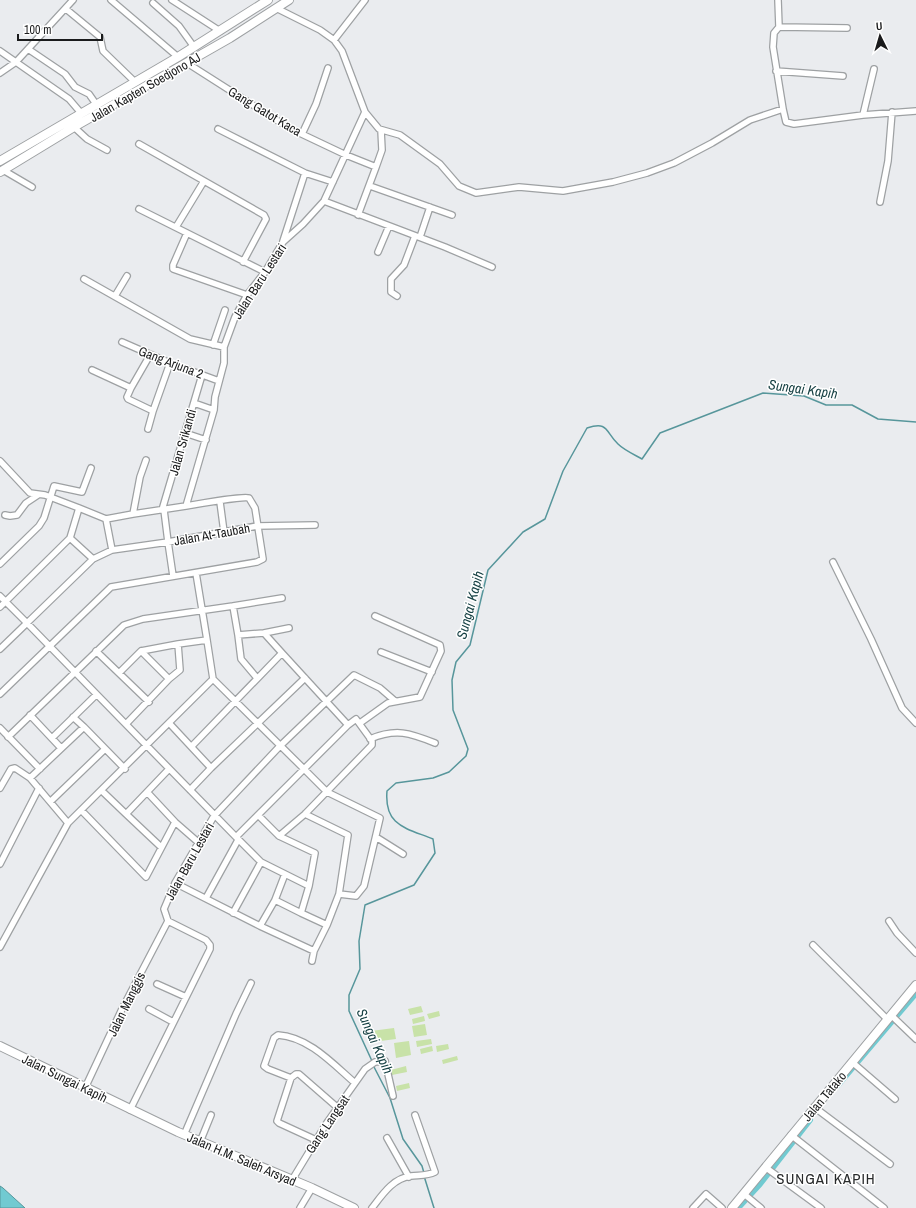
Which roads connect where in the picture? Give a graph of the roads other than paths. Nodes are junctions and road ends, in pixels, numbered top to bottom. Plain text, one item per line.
1 (73, 0) edge
2 (111, 0) edge
3 (172, 0) edge
4 (289, 0) edge
5 (365, 0) edge
6 (778, 0) edge
7 (264, 1) edge
8 (154, 3) dead end
9 (66, 8) junction
10 (278, 9) junction
11 (778, 27) junction
12 (847, 28) dead end
13 (220, 31) junction
14 (334, 40) junction
15 (194, 47) junction
16 (28, 49) junction
17 (0, 51) edge
18 (178, 57) junction
19 (16, 62) junction
20 (187, 63) junction
21 (328, 68) dead end
22 (874, 69) dead end
23 (776, 71) junction
24 (0, 73) edge
25 (843, 76) dead end
26 (135, 82) junction
27 (96, 104) junction
28 (783, 109) junction
29 (916, 111) edge
30 (365, 112) junction
31 (892, 112) junction
32 (81, 113) junction
33 (863, 115) junction
34 (74, 128) junction
35 (218, 129) dead end
36 (381, 130) junction
37 (302, 134) junction
38 (139, 144) dead end
39 (107, 150) dead end
40 (346, 155) junction
41 (0, 160) edge
42 (376, 167) junction
43 (2, 171) edge
44 (305, 173) junction
45 (204, 181) junction
46 (333, 182) junction
47 (370, 186) junction
48 (32, 188) dead end
49 (324, 201) junction
50 (880, 202) dead end
51 (430, 207) junction
52 (138, 209) dead end
53 (358, 215) junction
54 (452, 215) dead end
55 (388, 226) junction
56 (176, 227) junction
57 (187, 232) junction
58 (417, 236) junction
59 (283, 242) junction
60 (378, 252) dead end
61 (243, 262) junction
62 (492, 267) dead end
63 (265, 272) junction
64 (127, 276) dead end
65 (84, 279) dead end
66 (247, 295) junction
67 (115, 296) junction
68 (397, 296) dead end
69 (224, 310) dead end
70 (122, 342) dead end
71 (213, 345) junction
72 (224, 347) junction
73 (150, 355) junction
74 (170, 363) junction
75 (92, 370) dead end
76 (202, 375) junction
77 (219, 381) junction
78 (131, 388) junction
79 (194, 403) junction
80 (214, 410) junction
81 (153, 411) junction
82 (148, 429) dead end
83 (185, 433) junction
84 (206, 440) junction
85 (146, 460) dead end
86 (0, 461) edge
87 (91, 468) dead end
88 (38, 495) junction
89 (51, 499) junction
90 (220, 502) junction
91 (186, 506) junction
92 (79, 508) junction
93 (163, 510) junction
94 (5, 514) dead end
95 (133, 514) junction
96 (106, 519) junction
97 (315, 525) dead end
98 (257, 526) junction
99 (224, 532) junction
100 (70, 538) junction
101 (168, 542) junction
102 (112, 550) junction
103 (93, 559) junction
104 (833, 562) dead end
105 (0, 564) edge
106 (196, 573) junction
107 (173, 576) junction
108 (0, 596) edge
109 (282, 598) dead end
110 (6, 602) junction
111 (233, 606) junction
112 (0, 607) edge
113 (203, 610) junction
114 (375, 616) dead end
115 (27, 623) junction
116 (289, 628) dead end
117 (264, 633) junction
118 (238, 635) junction
119 (207, 640) junction
120 (178, 644) junction
121 (50, 646) junction
122 (0, 649) edge
123 (96, 651) junction
124 (141, 651) junction
125 (381, 652) dead end
126 (282, 653) junction
127 (74, 672) junction
128 (432, 672) junction
129 (119, 673) junction
130 (257, 678) junction
131 (305, 678) junction
132 (169, 679) junction
133 (213, 679) junction
134 (0, 694) edge
135 (96, 695) junction
136 (235, 700) junction
137 (326, 701) junction
138 (149, 702) junction
139 (395, 702) junction
140 (30, 716) junction
141 (73, 717) junction
142 (258, 723) junction
143 (360, 723) junction
144 (916, 723) edge
145 (126, 724) junction
146 (170, 724) junction
147 (348, 724) junction
148 (84, 727) junction
149 (0, 728) edge
150 (8, 737) junction
151 (52, 738) junction
152 (370, 738) junction
153 (435, 743) dead end
154 (192, 746) junction
155 (280, 746) junction
156 (147, 747) junction
157 (62, 748) junction
158 (105, 749) junction
159 (211, 768) junction
160 (40, 769) junction
161 (125, 769) junction
162 (169, 769) junction
163 (304, 769) junction
164 (30, 778) junction
165 (0, 788) edge
166 (39, 788) junction
167 (190, 790) junction
168 (102, 791) junction
169 (147, 792) junction
170 (327, 792) junction
171 (51, 801) junction
172 (82, 810) junction
173 (126, 814) junction
174 (305, 814) junction
175 (258, 815) junction
176 (214, 816) junction
177 (175, 822) junction
178 (68, 823) junction
179 (279, 836) junction
180 (376, 836) junction
181 (237, 839) junction
182 (199, 843) junction
183 (161, 847) junction
184 (403, 854) dead end
185 (261, 862) junction
186 (0, 864) edge
187 (285, 874) junction
188 (175, 883) junction
189 (309, 886) junction
190 (339, 894) junction
191 (206, 898) junction
192 (274, 900) junction
193 (233, 913) junction
194 (301, 913) junction
195 (168, 920) junction
196 (889, 921) dead end
197 (327, 925) junction
198 (260, 926) junction
199 (813, 945) dead end
200 (0, 947) edge
201 (314, 951) junction
202 (916, 954) edge
203 (312, 961) dead end
204 (251, 983) dead end
205 (157, 984) dead end
206 (916, 985) edge
207 (186, 997) junction
208 (149, 1009) dead end
209 (891, 1018) junction
210 (173, 1022) junction
211 (916, 1039) edge
212 (0, 1046) edge
213 (853, 1063) junction
214 (291, 1078) junction
215 (355, 1083) junction
216 (85, 1088) junction
217 (393, 1096) dead end
218 (896, 1099) dead end
219 (815, 1107) junction
220 (338, 1108) junction
221 (130, 1110) junction
222 (211, 1115) dead end
223 (415, 1115) dead end
224 (184, 1135) junction
225 (791, 1135) junction
226 (388, 1138) dead end
227 (316, 1140) junction
228 (200, 1142) junction
229 (890, 1164) dead end
230 (766, 1168) junction
231 (409, 1176) junction
232 (292, 1180) junction
233 (312, 1188) junction
234 (745, 1194) junction
235 (735, 1207) edge
236 (300, 1208) edge
237 (354, 1208) edge
238 (372, 1208) edge
239 (693, 1208) edge
240 (722, 1208) edge
241 (761, 1208) edge
242 (821, 1208) edge
243 (884, 1208) edge

1 - 9 street
2 - 18 street
3 - 13 street
4 - 10 street, Jalan Kapten Soedjono AJ
5 - 14 street
6 - 11 street
7 - 10 street
7 - 13 street, Jalan Kapten Soedjono AJ
8 - 15 street
9 - 16 street
9 - 26 street
10 - 14 street
10 - 20 street, Jalan Kapten Soedjono AJ
11 - 12 street
11 - 23 street
13 - 15 street, Jalan Kapten Soedjono AJ
14 - 30 street
15 - 18 street, Jalan Kapten Soedjono AJ
16 - 19 street
16 - 27 street
17 - 19 street
18 - 26 street, Jalan Kapten Soedjono AJ
19 - 24 street
19 - 32 street
20 - 34 street, Jalan Kapten Soedjono AJ
20 - 37 street, Gang Gatot Kaca
21 - 37 street
22 - 33 street
23 - 25 street
23 - 28 street
26 - 27 street, Jalan Kapten Soedjono AJ
27 - 32 street, Jalan Kapten Soedjono AJ
28 - 33 street
28 - 36 street
29 - 31 street
30 - 36 street
30 - 40 street, Jalan Baru Lestari
31 - 33 street
31 - 50 street
32 - 41 street, Jalan Kapten Soedjono AJ
34 - 39 street
34 - 43 street, Jalan Kapten Soedjono AJ
35 - 44 street
36 - 42 street
37 - 40 street, Gang Gatot Kaca
38 - 45 street
40 - 42 street, Gang Gatot Kaca
40 - 46 street, Jalan Baru Lestari
42 - 47 street
43 - 48 street
44 - 46 street
44 - 59 street
45 - 56 street
45 - 61 street
46 - 49 street, Jalan Baru Lestari
47 - 51 street
47 - 53 street
49 - 53 street
49 - 59 street, Jalan Baru Lestari
51 - 54 street
51 - 58 street
52 - 56 street
53 - 55 street
55 - 58 street
55 - 60 street
56 - 57 street
57 - 61 street
57 - 66 street
58 - 62 street
58 - 68 street
59 - 63 street, Jalan Baru Lestari
61 - 63 street
63 - 66 street, Jalan Baru Lestari
64 - 67 street
65 - 67 street
66 - 72 street, Jalan Baru Lestari
67 - 71 street
69 - 71 street
70 - 73 street, Gang Arjuna 2
71 - 72 street
72 - 77 street, Jalan Baru Lestari
73 - 74 street, Gang Arjuna 2
73 - 78 street
74 - 76 street, Gang Arjuna 2
74 - 81 street
75 - 78 street
76 - 77 street, Gang Arjuna 2
76 - 79 street, Jalan Srikandi
77 - 80 street, Jalan Baru Lestari
78 - 81 street
79 - 80 street
79 - 83 street, Jalan Srikandi
80 - 84 street, Jalan Baru Lestari
81 - 82 street
83 - 84 street
83 - 93 street, Jalan Srikandi
84 - 91 street, Jalan Baru Lestari
85 - 95 street
86 - 88 street
87 - 89 street
88 - 89 street
88 - 94 street
89 - 92 street
89 - 105 street
90 - 91 street
90 - 98 street
90 - 99 street
91 - 93 street
92 - 96 street
92 - 100 street
93 - 95 street
93 - 101 street
95 - 96 street
96 - 102 street
97 - 98 street, Jalan At-Taubah
98 - 99 street, Jalan At-Taubah
98 - 106 street
99 - 101 street, Jalan At-Taubah
100 - 103 street
100 - 110 street
101 - 102 street, Jalan At-Taubah
101 - 107 street
102 - 103 street, Jalan At-Taubah
103 - 115 street, Jalan At-Taubah
104 - 144 street
106 - 107 street
106 - 113 street
107 - 121 street
108 - 110 street
109 - 111 street
110 - 112 street
110 - 115 street
111 - 113 street
111 - 118 street
113 - 119 street
113 - 123 street
114 - 128 street
115 - 121 street
115 - 122 street, Jalan At-Taubah
116 - 117 street
117 - 118 street
117 - 126 street
118 - 130 street
119 - 120 street
119 - 133 street
120 - 124 street
120 - 132 street
121 - 127 street
121 - 134 street
123 - 127 street
123 - 129 street
124 - 129 street
124 - 132 street
125 - 128 street
126 - 130 street
126 - 131 street
127 - 135 street
127 - 140 street
128 - 139 street
129 - 138 street
130 - 136 street
131 - 137 street
131 - 142 street
132 - 138 street
133 - 136 street
133 - 146 street
135 - 141 street
135 - 145 street
136 - 142 street
136 - 154 street
137 - 139 street, Jalan Baru Lestari
137 - 147 street
137 - 155 street, Jalan Baru Lestari
138 - 145 street
139 - 143 street
140 - 150 street
140 - 151 street
141 - 148 street
141 - 151 street
142 - 155 street
142 - 159 street
143 - 147 street
143 - 152 street
145 - 156 street
146 - 154 street
146 - 156 street
147 - 163 street
148 - 157 street
148 - 158 street
149 - 150 street
150 - 160 street
151 - 157 street
152 - 153 street
152 - 170 street
154 - 159 street
155 - 163 street
155 - 176 street, Jalan Baru Lestari
156 - 161 street
156 - 162 street
157 - 160 street
158 - 161 street
158 - 171 street
159 - 167 street
160 - 164 street
161 - 168 street
162 - 167 street
162 - 169 street
163 - 170 street
163 - 175 street
164 - 165 street
164 - 166 street
166 - 171 street
166 - 186 street
167 - 176 street
168 - 172 street
168 - 173 street
169 - 173 street
169 - 177 street
170 - 174 street
170 - 180 street
171 - 178 street
172 - 178 street
172 - 183 street
173 - 183 street
174 - 179 street
174 - 190 street
175 - 179 street
175 - 181 street
176 - 181 street
176 - 182 street, Jalan Baru Lestari
177 - 182 street
177 - 183 street
178 - 200 street
179 - 189 street
180 - 184 street
180 - 190 street
181 - 185 street
181 - 191 street
182 - 188 street, Jalan Baru Lestari
185 - 187 street
185 - 193 street
187 - 189 street
187 - 192 street
188 - 191 street
188 - 195 street, Jalan Baru Lestari
189 - 194 street
190 - 197 street
191 - 193 street
192 - 194 street
192 - 198 street
193 - 198 street
194 - 197 street
195 - 207 street, Jalan Baru Lestari
195 - 216 street, Jalan Manggis
196 - 202 street
197 - 201 street
198 - 201 street
199 - 209 street
201 - 203 street
204 - 224 street
205 - 207 street
206 - 209 street, Jalan Tatako
207 - 210 street, Jalan Baru Lestari
208 - 210 street
209 - 211 street
209 - 213 street, Jalan Tatako
210 - 221 street, Jalan Baru Lestari
212 - 216 street, Jalan Sungai Kapih
213 - 218 street
213 - 219 street, Jalan Tatako
214 - 215 street
214 - 220 street
214 - 227 street
215 - 217 street, Gang Langsat
215 - 220 street, Gang Langsat
216 - 221 street, Jalan Sungai Kapih
219 - 225 street, Jalan Tatako
219 - 229 street
220 - 227 street, Gang Langsat
221 - 224 street, Jalan H.M. Saleh Arsyad
222 - 228 street
223 - 231 street
224 - 228 street, Jalan H.M. Saleh Arsyad
225 - 230 street, Jalan Tatako
225 - 243 street
226 - 231 street
227 - 232 street, Gang Langsat
228 - 232 street, Jalan H.M. Saleh Arsyad
230 - 234 street, Jalan Tatako
230 - 242 street
231 - 238 street
232 - 233 street, Jalan H.M. Saleh Arsyad
233 - 236 street
233 - 237 street, Jalan H.M. Saleh Arsyad
234 - 235 street, Jalan Tatako
234 - 241 street
239 - 240 street

